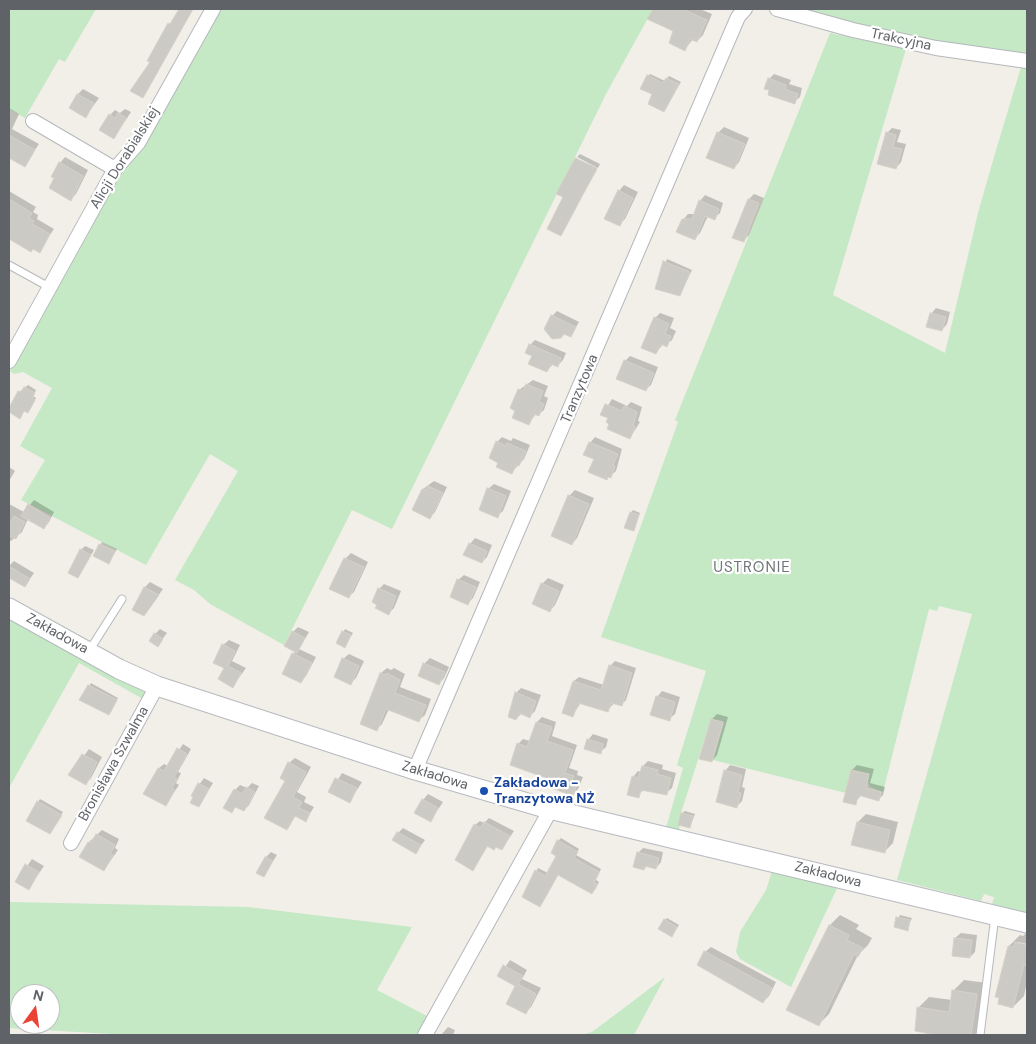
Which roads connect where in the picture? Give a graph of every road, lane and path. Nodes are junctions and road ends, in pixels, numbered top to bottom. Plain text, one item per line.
1 (213, 9) edge
2 (745, 9) edge
3 (776, 9) edge
4 (1027, 61) edge
5 (33, 121) dead end
6 (115, 169) junction
7 (9, 265) edge
8 (49, 288) junction
9 (9, 361) edge
10 (122, 599) dead end
11 (9, 608) edge
12 (88, 652) junction
13 (157, 686) junction
14 (415, 770) junction
15 (551, 809) junction
16 (71, 843) dead end
17 (995, 915) junction
18 (1027, 923) edge
19 (425, 1035) edge
20 (980, 1035) edge

1 - 6 street, Alicji Dorabialskiej
2 - 14 street, Tranzytowa
3 - 4 street, Trakcyjna
5 - 6 street
6 - 8 street, Alicji Dorabialskiej
7 - 8 lane
8 - 9 street, Alicji Dorabialskiej
10 - 12 lane
11 - 12 street, Zakładowa
12 - 13 street, Zakładowa
13 - 14 street, Zakładowa
13 - 16 street, Bronisława Szwalma
14 - 15 street, Zakładowa
15 - 17 street, Zakładowa
15 - 19 street
17 - 18 street, Zakładowa
17 - 20 lane

